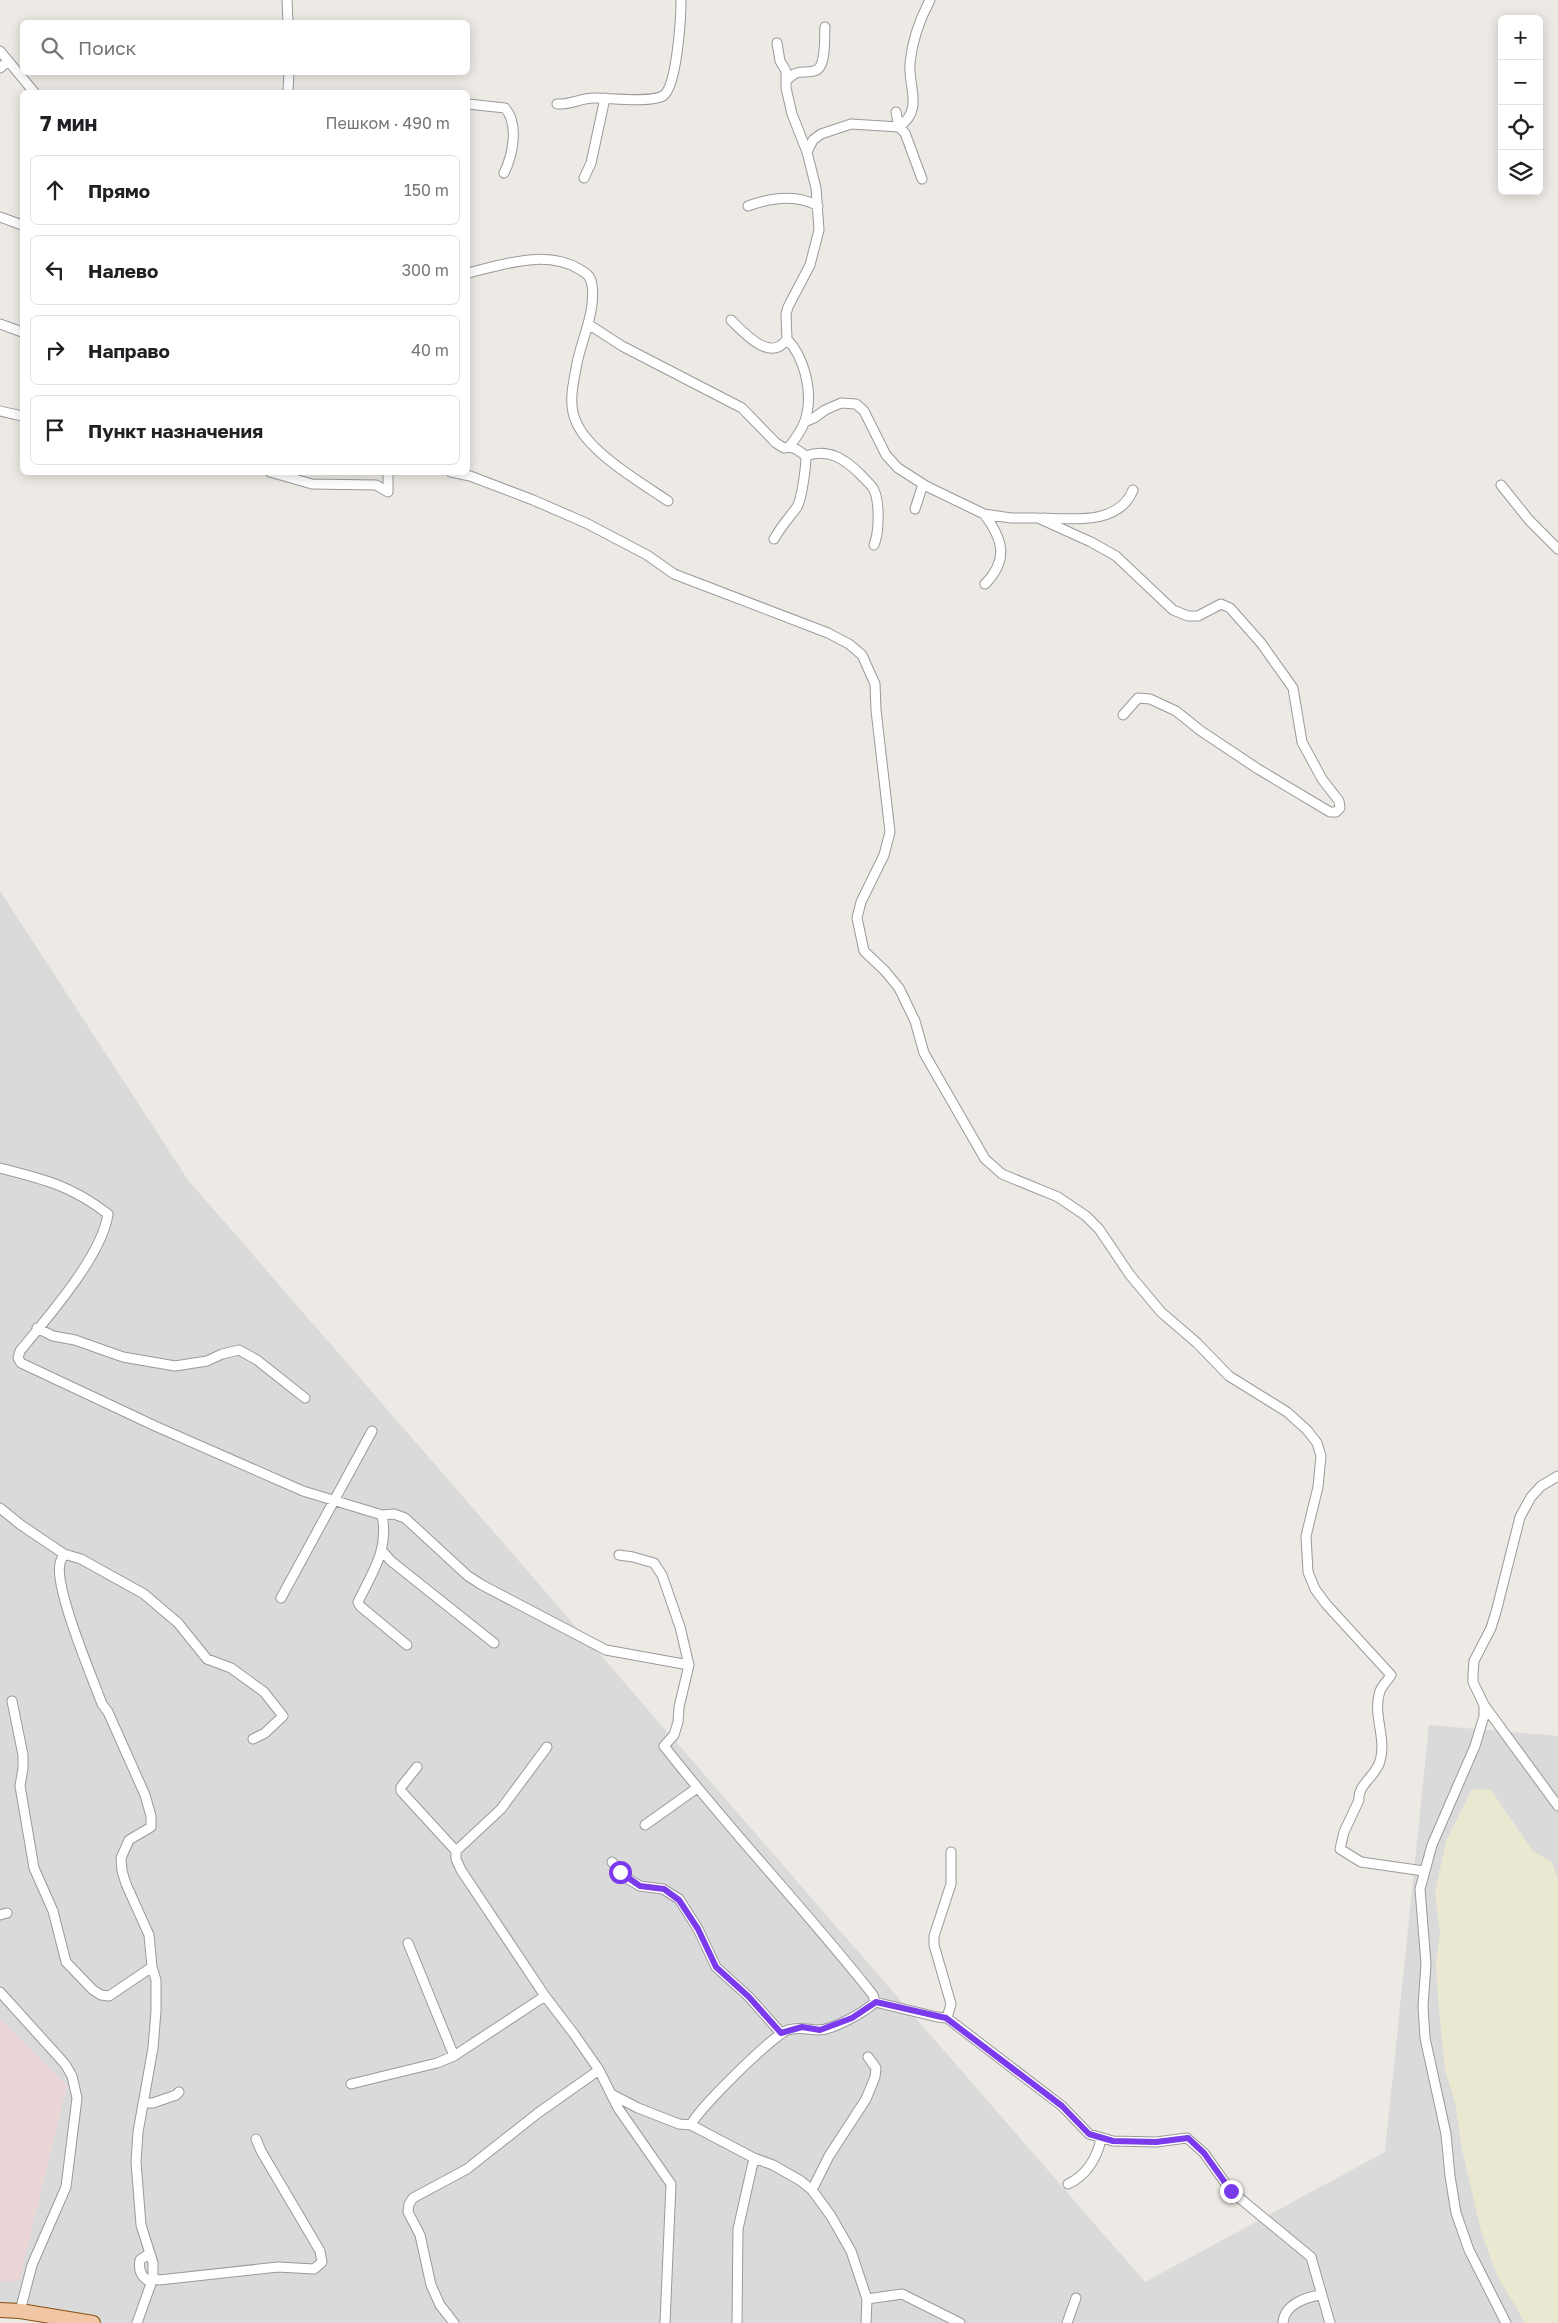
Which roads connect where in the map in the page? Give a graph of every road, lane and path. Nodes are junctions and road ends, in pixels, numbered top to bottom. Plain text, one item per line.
1 (287, 0) edge
2 (681, 0) edge
3 (930, 0) edge
4 (288, 20) edge
5 (825, 27) dead end
6 (777, 43) dead end
7 (0, 51) edge
8 (8, 61) junction
9 (0, 68) edge
10 (289, 75) edge
11 (786, 81) junction
12 (32, 90) edge
13 (288, 90) edge
14 (605, 98) junction
15 (470, 104) edge
16 (557, 104) dead end
17 (896, 112) dead end
18 (899, 127) junction
19 (807, 152) junction
20 (504, 173) dead end
21 (584, 178) dead end
22 (922, 180) dead end
23 (748, 206) dead end
24 (818, 206) junction
25 (0, 217) edge
26 (20, 224) edge
27 (470, 273) edge
28 (732, 320) dead end
29 (0, 324) edge
30 (588, 324) junction
31 (20, 331) edge
32 (787, 339) junction
33 (0, 411) edge
34 (20, 416) edge
35 (805, 422) junction
36 (788, 447) junction
37 (806, 456) junction
38 (280, 475) edge
39 (388, 475) edge
40 (465, 475) edge
41 (923, 484) junction
42 (1501, 485) dead end
43 (1133, 490) dead end
44 (668, 501) dead end
45 (915, 509) dead end
46 (984, 514) junction
47 (1038, 518) junction
48 (774, 539) dead end
49 (874, 545) dead end
50 (1558, 549) edge
51 (985, 584) dead end
52 (1123, 715) dead end
53 (0, 1168) edge
54 (38, 1328) junction
55 (305, 1398) dead end
56 (372, 1432) dead end
57 (1558, 1476) edge
58 (334, 1501) junction
59 (0, 1508) edge
60 (382, 1515) junction
61 (383, 1552) junction
62 (64, 1554) junction
63 (619, 1555) dead end
64 (282, 1598) dead end
65 (494, 1643) dead end
66 (407, 1645) dead end
67 (689, 1665) junction
68 (12, 1701) dead end
69 (1484, 1705) junction
70 (253, 1739) dead end
71 (547, 1747) dead end
72 (417, 1767) dead end
73 (697, 1788) junction
74 (1558, 1806) edge
75 (645, 1824) dead end
76 (456, 1851) junction
77 (952, 1852) dead end
78 (612, 1862) dead end
79 (1424, 1871) junction
80 (408, 1943) dead end
81 (152, 1967) junction
82 (0, 1992) edge
83 (545, 1996) junction
84 (876, 2002) junction
85 (946, 2018) junction
86 (781, 2033) junction
87 (454, 2056) junction
88 (868, 2057) dead end
89 (599, 2070) junction
90 (352, 2084) dead end
91 (179, 2092) dead end
92 (613, 2095) junction
93 (143, 2103) junction
94 (691, 2125) junction
95 (256, 2139) dead end
96 (1101, 2139) junction
97 (754, 2158) junction
98 (1068, 2184) dead end
99 (812, 2190) junction
100 (150, 2253) junction
101 (152, 2280) junction
102 (1320, 2295) junction
103 (1076, 2298) dead end
104 (867, 2299) junction
105 (0, 2310) edge
106 (20, 2311) junction
107 (93, 2323) edge
108 (137, 2323) edge
109 (454, 2323) edge
110 (665, 2323) edge
111 (736, 2323) edge
112 (866, 2323) edge
113 (960, 2323) edge
114 (1067, 2323) edge
115 (1283, 2323) edge
116 (1330, 2323) edge
117 (1506, 2323) edge

1 - 4 street
2 - 14 street
3 - 18 street
5 - 11 street
6 - 11 street
7 - 8 street
8 - 9 street
8 - 12 street
10 - 13 street
11 - 19 street
14 - 16 street
14 - 21 street
15 - 20 street
17 - 18 street
18 - 19 street
18 - 22 street
19 - 24 street
23 - 24 street
24 - 32 street
25 - 26 street
27 - 30 street
28 - 32 street
29 - 31 street
30 - 36 street
30 - 44 street
32 - 35 street
33 - 34 street
35 - 36 street
35 - 41 street
36 - 37 street
37 - 48 street
37 - 49 street
38 - 39 street
40 - 79 street
41 - 45 street
41 - 46 street
42 - 50 street
43 - 47 street
46 - 47 street
46 - 51 street
47 - 52 street
53 - 54 street
54 - 55 street
54 - 58 street
56 - 58 street
57 - 69 street
58 - 60 street
58 - 64 street
59 - 62 street
60 - 61 street
60 - 67 street
61 - 65 street
61 - 66 street
62 - 70 street
62 - 81 street
63 - 67 street
67 - 73 street
68 - 81 street
69 - 74 street
69 - 79 street
71 - 76 street
72 - 76 street
73 - 75 street
73 - 84 street
76 - 83 street
77 - 85 street
78 - 86 street
79 - 117 street
80 - 87 street
81 - 93 street
82 - 106 street
83 - 87 street
83 - 89 street
84 - 85 street
84 - 86 street
85 - 96 street
86 - 94 street
87 - 90 street
88 - 99 street
89 - 92 street
89 - 109 street
91 - 93 street
92 - 94 street
92 - 110 street
93 - 100 street
94 - 97 street
95 - 101 street
96 - 98 street
96 - 102 street
97 - 99 street
97 - 111 street
99 - 104 street
100 - 101 street
100 - 101 street
101 - 108 street
102 - 115 street
102 - 116 street
103 - 114 street
104 - 112 street
104 - 113 street
105 - 106 main road
106 - 107 main road

